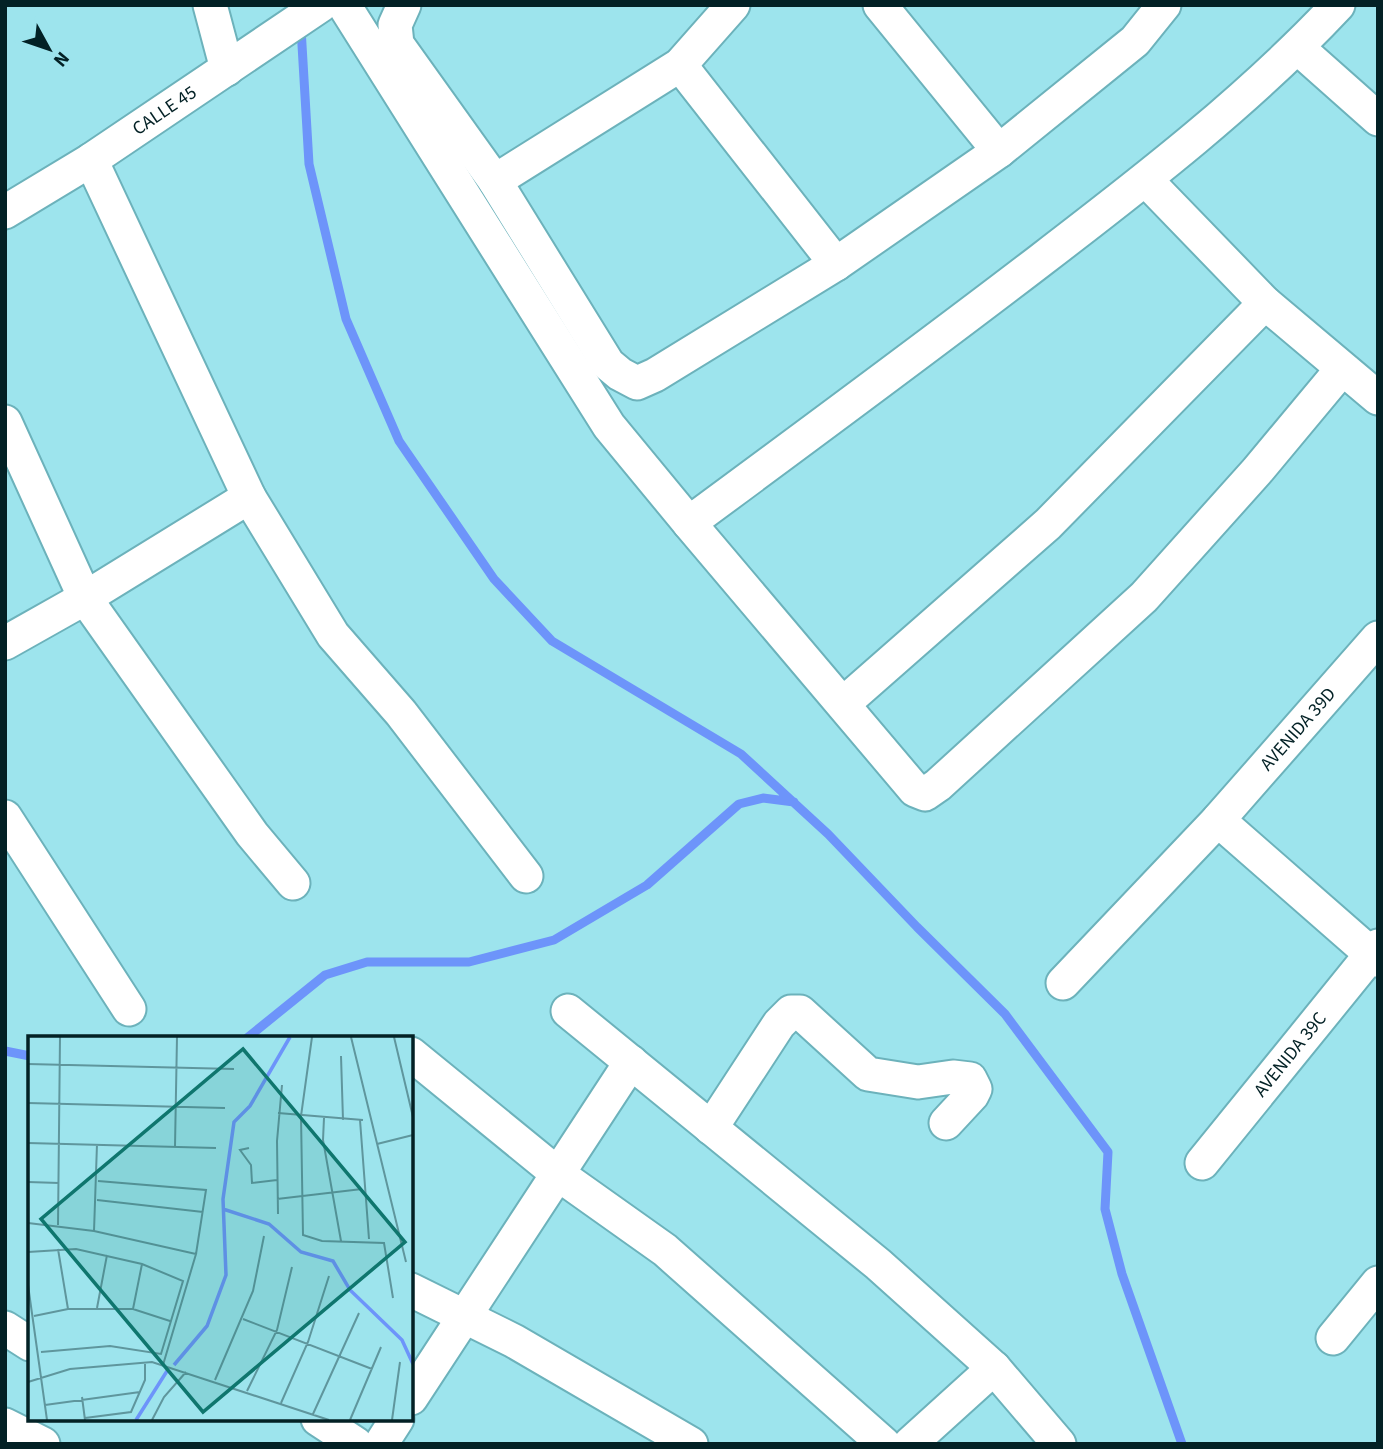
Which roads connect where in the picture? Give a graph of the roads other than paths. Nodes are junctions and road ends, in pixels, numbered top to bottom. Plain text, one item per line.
1 (210, 5) edge
2 (320, 5) edge
3 (344, 5) edge
4 (404, 5) edge
5 (733, 5) edge
6 (880, 5) edge
7 (1164, 5) edge
8 (1338, 5) edge
9 (1297, 48) junction
10 (680, 65) junction
11 (227, 69) junction
12 (1378, 119) edge
13 (999, 151) junction
14 (91, 160) junction
15 (1146, 180) junction
16 (495, 181) junction
17 (5, 212) edge
18 (836, 264) junction
19 (1265, 303) junction
20 (1342, 369) junction
21 (1378, 398) edge
22 (5, 422) edge
23 (249, 497) junction
24 (689, 523) junction
25 (85, 598) junction
26 (1378, 638) edge
27 (5, 643) edge
28 (843, 704) junction
29 (5, 817) edge
30 (1218, 820) junction
31 (526, 876) dead end
32 (293, 883) dead end
33 (1375, 954) edge
34 (1063, 983) dead end
35 (129, 1009) dead end
36 (568, 1011) dead end
37 (413, 1056) edge
38 (631, 1062) junction
39 (946, 1123) dead end
40 (711, 1128) junction
41 (1202, 1163) dead end
42 (558, 1174) junction
43 (1378, 1283) edge
44 (413, 1291) edge
45 (465, 1317) junction
46 (5, 1328) edge
47 (1333, 1338) dead end
48 (28, 1343) edge
49 (994, 1368) junction
50 (413, 1395) edge
51 (321, 1421) edge
52 (396, 1421) edge
53 (5, 1425) edge
54 (43, 1444) edge
55 (356, 1444) edge
56 (381, 1444) edge
57 (691, 1444) edge
58 (884, 1444) edge
59 (911, 1444) edge
60 (1059, 1444) edge

1 - 11 street
2 - 11 street, CALLE 45
3 - 24 street
4 - 16 street
5 - 10 street
6 - 13 street
7 - 13 street
8 - 9 street
9 - 12 street
9 - 15 street
10 - 16 street
10 - 18 street
11 - 14 street, CALLE 45
13 - 18 street
14 - 17 street, CALLE 45
14 - 23 street
15 - 19 street
15 - 24 street
16 - 18 street
19 - 20 street
19 - 28 street
20 - 21 street
20 - 28 street
22 - 25 street
23 - 25 street
23 - 31 street
24 - 28 street
25 - 27 street
25 - 32 street
26 - 30 street, AVENIDA 39D
29 - 35 street
30 - 33 street
30 - 34 street, AVENIDA 39D
33 - 41 street, AVENIDA 39C
36 - 38 street
37 - 42 street
38 - 40 street
38 - 42 street
39 - 40 street
40 - 49 street
42 - 45 street
42 - 58 street
43 - 47 street
44 - 45 street
45 - 50 street
45 - 57 street
46 - 48 street
49 - 59 street
49 - 60 street
51 - 55 street
52 - 56 street
53 - 54 street

